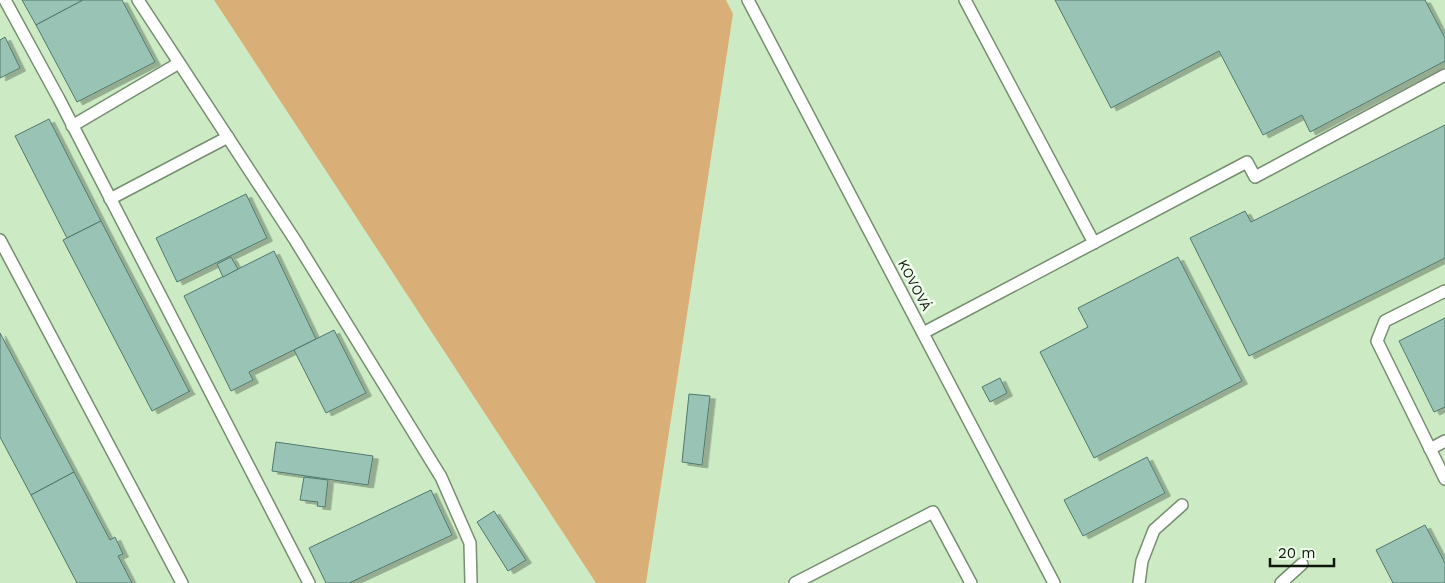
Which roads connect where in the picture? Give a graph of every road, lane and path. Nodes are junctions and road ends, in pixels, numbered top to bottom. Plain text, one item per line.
1 (4, 0) edge
2 (138, 0) edge
3 (748, 0) edge
4 (965, 0) edge
5 (179, 63) junction
6 (1445, 75) edge
7 (72, 126) junction
8 (228, 137) junction
9 (110, 199) junction
10 (0, 240) edge
11 (1094, 243) junction
12 (1445, 291) edge
13 (923, 333) junction
14 (1445, 441) edge
15 (1430, 449) junction
16 (1445, 479) edge
17 (1182, 505) dead end
18 (1302, 564) dead end
19 (182, 583) edge
20 (309, 583) edge
21 (471, 583) edge
22 (795, 583) edge
23 (971, 583) edge
24 (1054, 583) edge
25 (1139, 583) edge
26 (1281, 583) edge

1 - 7 lane
2 - 5 lane
3 - 13 lane, KOVOVÁ
4 - 11 lane
5 - 7 lane
5 - 8 lane
6 - 11 lane
7 - 9 lane
8 - 9 lane
8 - 21 lane
9 - 20 lane
10 - 19 lane
11 - 13 lane
12 - 15 lane
13 - 24 lane, KOVOVÁ
14 - 15 lane
15 - 16 lane
17 - 25 lane
18 - 26 lane
22 - 23 lane

